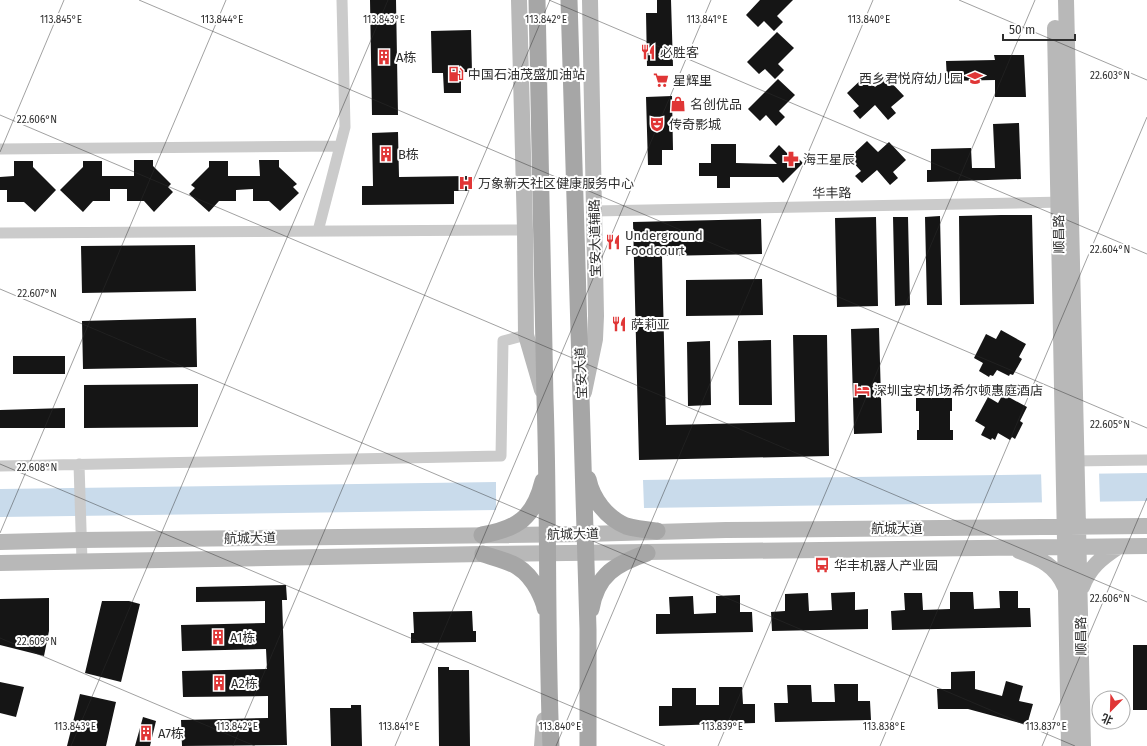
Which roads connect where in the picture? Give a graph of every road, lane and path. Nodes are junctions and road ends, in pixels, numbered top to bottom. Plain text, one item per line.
1 (342, 0) edge
2 (519, 0) edge
3 (537, 0) edge
4 (569, 0) edge
5 (590, 0) edge
6 (1055, 0) edge
7 (1066, 0) edge
8 (340, 146) junction
9 (0, 149) edge
10 (1065, 202) junction
11 (594, 211) junction
12 (525, 230) junction
13 (318, 231) junction
14 (0, 233) edge
15 (526, 335) junction
16 (545, 399) junction
17 (582, 404) junction
18 (1147, 460) edge
19 (584, 461) junction
20 (547, 462) junction
21 (1070, 464) junction
22 (0, 466) edge
23 (79, 466) junction
24 (1147, 526) edge
25 (1072, 527) junction
26 (657, 531) junction
27 (548, 534) junction
28 (586, 534) junction
29 (482, 535) junction
30 (82, 540) junction
31 (0, 542) edge
32 (1147, 546) edge
33 (1072, 547) junction
34 (1118, 547) junction
35 (1012, 548) junction
36 (585, 553) junction
37 (647, 553) junction
38 (483, 554) junction
39 (548, 554) junction
40 (82, 561) junction
41 (0, 563) edge
42 (1073, 592) junction
43 (548, 623) junction
44 (588, 629) junction
45 (548, 678) junction
46 (588, 692) junction
47 (542, 746) edge
48 (551, 746) edge
49 (588, 746) edge
50 (595, 746) edge
51 (1069, 746) edge
52 (1083, 746) edge

1 - 8 street
2 - 12 main road
3 - 16 main road
4 - 17 main road, 宝安大道
5 - 11 main road, 宝安大道辅路
6 - 10 main road, 顺昌路
7 - 10 main road, 顺昌路
8 - 9 street
8 - 13 street
10 - 11 street, 华丰路
10 - 21 main road, 顺昌路
11 - 17 main road, 宝安大道辅路
12 - 13 street
12 - 15 main road
13 - 14 street
15 - 16 main road
15 - 23 street
16 - 20 main road
17 - 19 main road, 宝安大道
18 - 21 street
19 - 26 main road
19 - 28 main road, 宝安大道
20 - 27 main road
20 - 29 main road
21 - 25 main road, 顺昌路
22 - 23 street
23 - 30 street
24 - 25 main road, 航城大道
25 - 26 main road, 航城大道
25 - 33 main road, 顺昌路
26 - 28 main road, 航城大道
27 - 28 main road, 航城大道
27 - 29 main road, 航城大道
27 - 39 main road
28 - 36 main road, 宝安大道
29 - 30 main road, 航城大道
30 - 31 main road, 航城大道
30 - 40 street
32 - 34 main road, 航城大道
33 - 34 main road, 航城大道
33 - 35 main road, 航城大道
33 - 42 main road, 顺昌路
34 - 42 main road
35 - 37 main road, 航城大道
35 - 42 main road
36 - 37 main road, 航城大道
36 - 39 main road, 航城大道
36 - 44 main road, 宝安大道
37 - 44 main road
38 - 39 main road, 航城大道
38 - 40 main road, 航城大道
38 - 43 main road
39 - 43 main road
40 - 41 main road, 航城大道
42 - 51 main road, 顺昌路
42 - 52 main road, 顺昌路
43 - 45 main road
44 - 46 main road, 宝安大道
45 - 47 main road
45 - 48 main road
46 - 49 main road, 宝安大道
46 - 50 main road

